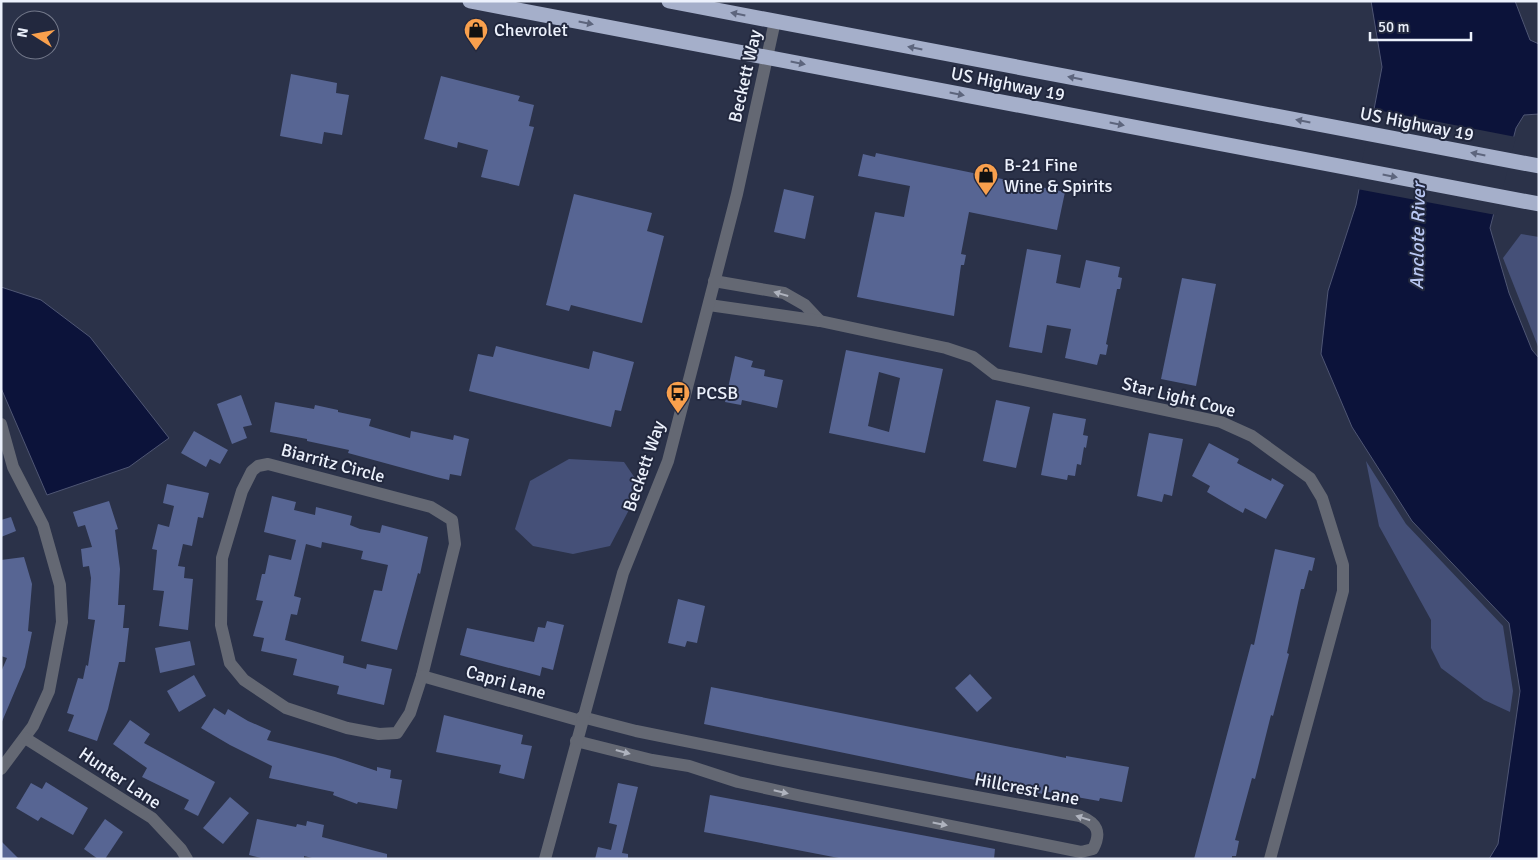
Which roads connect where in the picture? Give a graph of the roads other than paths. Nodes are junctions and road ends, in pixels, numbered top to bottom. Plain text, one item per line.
1 (470, 1) edge
2 (669, 1) edge
3 (776, 21) junction
4 (768, 58) junction
5 (1533, 165) edge
6 (1539, 204) edge
7 (714, 281) junction
8 (708, 305) junction
9 (820, 321) junction
10 (1, 424) edge
11 (13, 467) junction
12 (1, 472) edge
13 (422, 676) junction
14 (582, 719) junction
15 (25, 738) junction
16 (576, 741) junction
17 (1, 769) edge
18 (187, 859) edge
19 (545, 859) edge
20 (1270, 859) edge

1 -> 4 highway, US Highway 19
3 -> 2 highway, US Highway 19
3 - 4 street, Beckett Way
5 -> 3 highway, US Highway 19
4 -> 6 highway, US Highway 19
4 - 7 street, Beckett Way
7 - 8 street, Beckett Way
9 -> 7 street
8 - 9 street, Star Light Cove
8 - 14 street, Beckett Way
9 - 20 street, Star Light Cove
10 - 11 street
11 - 12 street
11 - 15 street
13 - 13 street, Biarritz Circle
13 - 14 street, Capri Lane
14 - 16 street, Beckett Way
16 -> 14 street, Hillcrest Lane
15 - 17 street
15 - 18 street, Hunter Lane
16 - 19 street, Beckett Way

